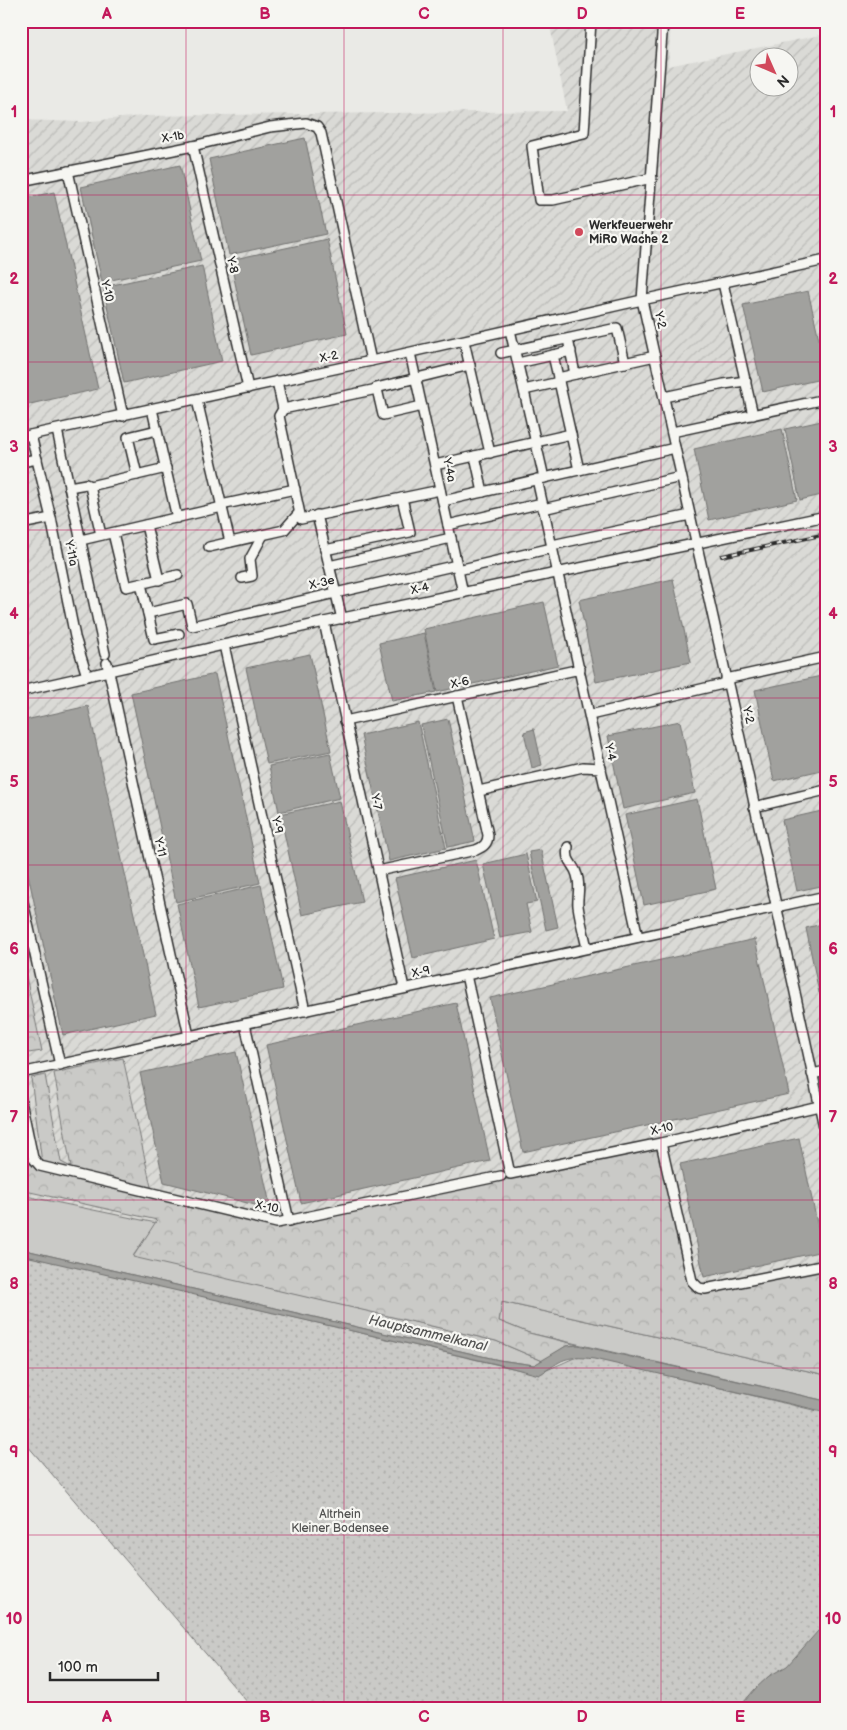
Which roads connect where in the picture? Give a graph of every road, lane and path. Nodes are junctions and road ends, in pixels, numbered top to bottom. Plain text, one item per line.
1 (591, 21) edge
2 (663, 21) edge
3 (193, 146) junction
4 (68, 171) junction
5 (652, 178) junction
6 (21, 181) edge
7 (826, 260) edge
8 (723, 282) junction
9 (642, 300) junction
10 (510, 330) junction
11 (568, 339) junction
12 (464, 341) junction
13 (515, 351) junction
14 (571, 351) junction
15 (410, 353) junction
16 (501, 354) dead end
17 (553, 355) junction
18 (655, 356) junction
19 (371, 362) junction
20 (518, 363) junction
21 (625, 363) junction
22 (470, 365) junction
23 (575, 374) junction
24 (416, 378) junction
25 (559, 380) junction
26 (277, 381) junction
27 (746, 381) junction
28 (248, 388) junction
29 (377, 389) junction
30 (524, 390) junction
31 (664, 397) junction
32 (826, 399) edge
33 (197, 400) junction
34 (422, 406) junction
35 (152, 409) junction
36 (283, 409) junction
37 (754, 415) junction
38 (123, 416) junction
39 (57, 430) junction
40 (157, 430) junction
41 (672, 432) junction
42 (31, 434) junction
43 (571, 434) junction
44 (21, 437) edge
45 (536, 442) junction
46 (675, 448) junction
47 (490, 452) junction
48 (475, 456) junction
49 (37, 459) junction
50 (21, 462) edge
51 (435, 465) junction
52 (166, 468) junction
53 (579, 470) junction
54 (137, 475) junction
55 (681, 477) junction
56 (540, 479) junction
57 (90, 486) junction
58 (69, 487) junction
59 (295, 489) junction
60 (440, 490) junction
61 (483, 492) junction
62 (402, 498) junction
63 (443, 501) junction
64 (222, 506) junction
65 (543, 506) junction
66 (317, 515) junction
67 (690, 515) junction
68 (300, 516) junction
69 (826, 516) edge
70 (51, 518) junction
71 (177, 518) junction
72 (21, 524) edge
73 (146, 525) junction
74 (448, 525) junction
75 (113, 533) junction
76 (102, 535) junction
77 (263, 536) junction
78 (451, 538) junction
79 (81, 540) junction
80 (230, 542) junction
81 (696, 544) junction
82 (209, 546) dead end
83 (552, 547) junction
84 (325, 550) junction
85 (329, 566) junction
86 (457, 567) junction
87 (558, 572) junction
88 (178, 575) dead end
89 (242, 578) dead end
90 (159, 580) junction
91 (141, 584) junction
92 (336, 593) junction
93 (463, 593) junction
94 (148, 613) junction
95 (342, 618) junction
96 (324, 622) junction
97 (179, 634) dead end
98 (224, 645) junction
99 (826, 657) edge
100 (107, 663) junction
101 (580, 669) junction
102 (87, 676) junction
103 (727, 681) junction
104 (21, 691) edge
105 (457, 696) junction
106 (590, 715) junction
107 (345, 721) junction
108 (601, 768) junction
109 (826, 790) edge
110 (478, 791) junction
111 (754, 807) junction
112 (568, 847) dead end
113 (378, 871) junction
114 (21, 893) edge
115 (826, 896) edge
116 (776, 907) junction
117 (638, 937) junction
118 (588, 948) junction
119 (466, 975) junction
120 (404, 988) junction
121 (305, 1011) junction
122 (245, 1024) junction
123 (188, 1036) junction
124 (60, 1065) junction
125 (826, 1071) edge
126 (21, 1073) edge
127 (812, 1074) junction
128 (21, 1101) edge
129 (819, 1106) junction
130 (826, 1136) edge
131 (661, 1143) junction
132 (505, 1175) junction
133 (289, 1221) junction
134 (826, 1265) edge

1 - 5 street
2 - 5 street
3 - 4 street, X-1b
3 - 19 street, X-1b
3 - 28 street, Y-8
4 - 6 street, X-1b
4 - 38 street, Y-10
5 - 9 street
7 - 8 street, X-2
8 - 9 street, X-2
8 - 27 street
9 - 10 street, X-2
9 - 18 street, Y-2
10 - 12 street, X-2
10 - 13 street
11 - 13 street
11 - 14 street
11 - 21 street
12 - 15 street, X-2
12 - 22 street
13 - 16 street
13 - 20 street
14 - 17 street
14 - 23 street
15 - 19 street, X-2
15 - 24 street, Y-4a
17 - 20 street
17 - 25 street
18 - 21 street
18 - 31 street, Y-2
19 - 26 street, X-2
20 - 30 street
21 - 23 street
22 - 24 street
22 - 47 street
23 - 25 street
24 - 29 street
24 - 34 street, Y-4a
25 - 30 street
25 - 43 street
26 - 28 street, X-2
26 - 36 street
27 - 31 street
27 - 37 street
28 - 33 street, X-2
29 - 34 street
29 - 36 street
30 - 45 street
31 - 41 street, Y-2
32 - 37 street
33 - 35 street, X-2
33 - 64 street
34 - 51 street, Y-4a
35 - 38 street, X-2
35 - 40 street
36 - 59 street
37 - 41 street
38 - 39 street, X-2
39 - 42 street, X-2
39 - 58 street, Y-11
40 - 52 street
40 - 54 street
41 - 46 street, Y-2
42 - 44 street, X-2
42 - 49 street, Y-11a
43 - 45 street
43 - 53 street
45 - 47 street
45 - 56 street
46 - 53 street
46 - 55 street, Y-2
47 - 48 street
48 - 51 street
48 - 61 street
49 - 50 street
49 - 70 street, Y-11a
51 - 60 street, Y-4a
52 - 54 street
52 - 71 street
53 - 56 street
54 - 57 street
55 - 65 street
55 - 67 street, Y-2
56 - 61 street
56 - 65 street
57 - 58 street
57 - 76 street
58 - 79 street, Y-11
59 - 64 street
59 - 68 street
60 - 62 street
60 - 63 street, Y-4a
61 - 63 street
62 - 66 street
62 - 84 street
63 - 74 street, Y-4a
64 - 71 street
64 - 80 street
65 - 74 street
65 - 83 street
66 - 68 street
66 - 84 street
67 - 81 street, Y-2
67 - 83 street, X-3e
68 - 77 street
69 - 81 street, X-4
70 - 72 street
70 - 102 street, Y-11a
71 - 73 street
73 - 75 street
73 - 90 street
74 - 78 street, Y-4a
75 - 76 street
75 - 91 street
76 - 79 street
77 - 80 street
77 - 89 street
78 - 85 street
78 - 86 street, Y-4a
79 - 100 street, Y-11
80 - 82 street
81 - 87 street, X-4
81 - 103 street, Y-2
83 - 86 street, X-3e
83 - 87 street
84 - 85 street
85 - 92 street
86 - 92 street, X-3e
86 - 93 street, Y-4a
87 - 93 street, X-4
87 - 101 street, Y-4
88 - 90 street
90 - 91 street
91 - 94 street
92 - 94 street, X-3e
92 - 95 street
93 - 95 street, X-4
94 - 97 street
95 - 96 street, X-4
96 - 98 street, X-4
96 - 107 street, Y-7
98 - 100 street, X-4
98 - 121 street, Y-9
99 - 103 street
100 - 102 street, X-4
100 - 123 street, Y-11
101 - 105 street, X-6
101 - 106 street, Y-4
102 - 104 street, X-4
103 - 106 street
103 - 111 street, Y-2
105 - 107 street, X-6
105 - 110 street
106 - 108 street, Y-4
107 - 113 street, Y-7
108 - 110 street
108 - 117 street, Y-4
109 - 111 street
110 - 113 street
111 - 116 street, Y-2
112 - 118 street
113 - 120 street, Y-7
114 - 124 street
115 - 116 street, X-9
116 - 117 street, X-9
116 - 127 street, Y-2
117 - 118 street, X-9
118 - 119 street, X-9
119 - 120 street, X-9
119 - 132 street
120 - 121 street, X-9
121 - 122 street, X-9
122 - 123 street, X-9
122 - 133 street
123 - 124 street, X-9
124 - 126 street, X-9
125 - 127 street
127 - 129 street, Y-2
128 - 133 street, X-10
129 - 130 street, Y-2
129 - 131 street, X-10
131 - 132 street, X-10
131 - 134 street
132 - 133 street, X-10

